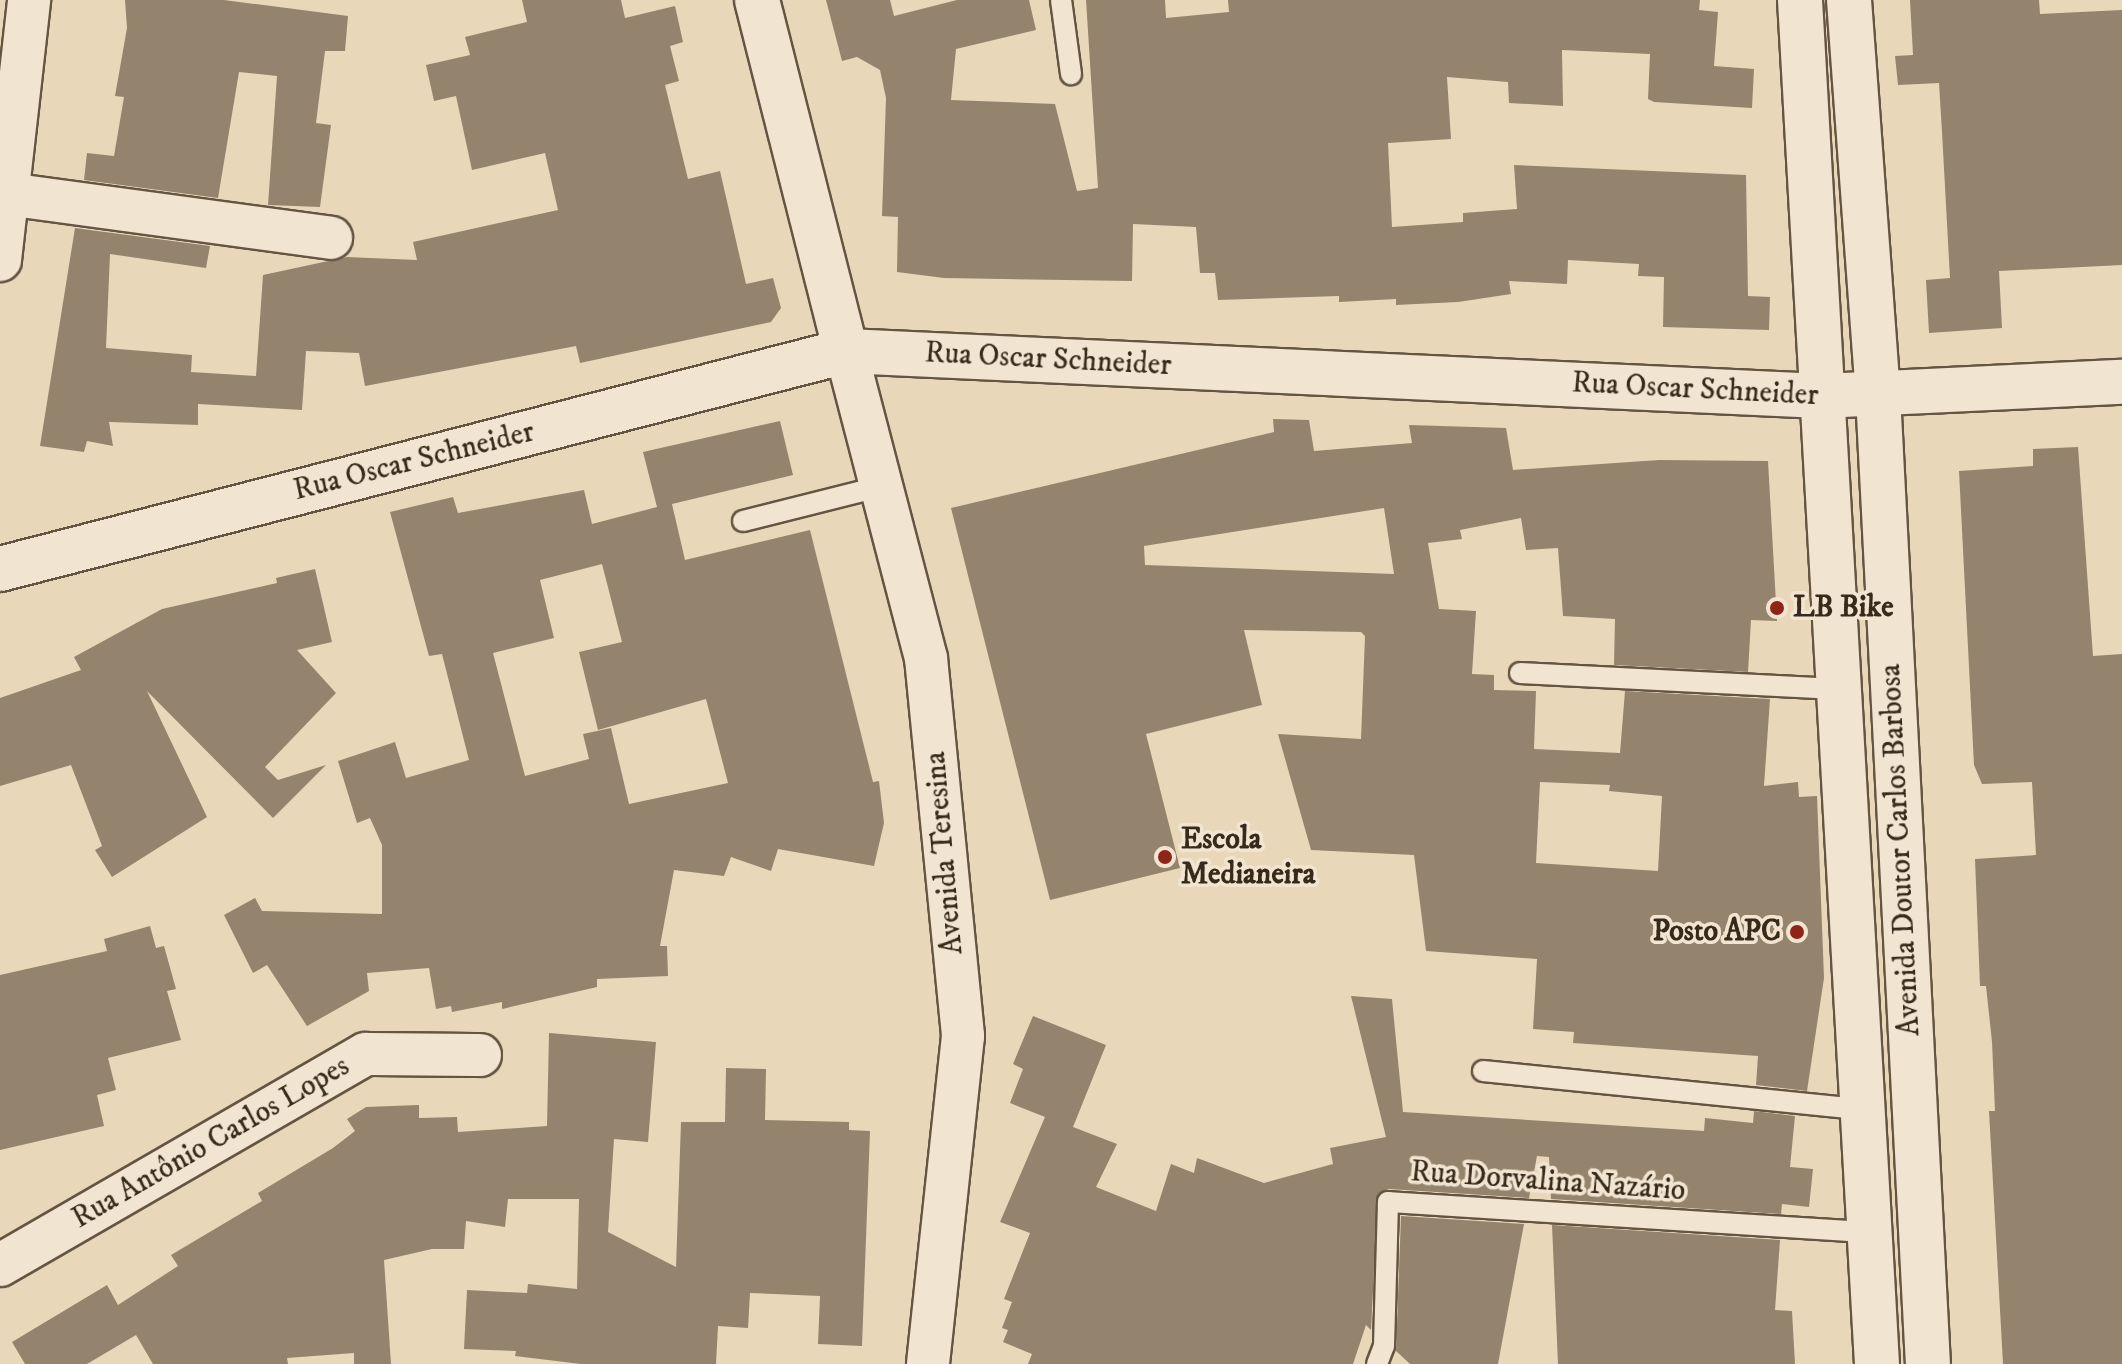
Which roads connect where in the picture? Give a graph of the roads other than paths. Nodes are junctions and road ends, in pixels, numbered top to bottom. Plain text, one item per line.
1 (757, 0) edge
2 (1061, 0) edge
3 (1800, 0) edge
4 (1849, 0) edge
5 (19, 8) edge
6 (1071, 74) dead end
7 (7, 194) junction
8 (331, 238) dead end
9 (0, 260) edge
10 (846, 351) junction
11 (2122, 382) edge
12 (1878, 395) junction
13 (1821, 396) junction
14 (882, 486) junction
15 (743, 521) dead end
16 (0, 569) edge
17 (1520, 673) dead end
18 (1837, 689) junction
19 (480, 1055) dead end
20 (1483, 1071) dead end
21 (1860, 1109) junction
22 (1867, 1232) junction
23 (0, 1265) edge
24 (928, 1364) edge
25 (1377, 1364) edge
26 (1877, 1364) edge
27 (1928, 1364) edge

1 - 10 street
2 - 6 lane
3 - 13 street, Avenida Doutor Carlos Barbosa
4 - 12 street, Avenida Doutor Carlos Barbosa
5 - 7 street
7 - 8 street
7 - 9 street
10 - 13 street, Rua Oscar Schneider
10 - 14 street, Avenida Teresina
10 - 16 street, Rua Oscar Schneider
11 - 12 street, Rua Oscar Schneider
12 - 13 street, Rua Oscar Schneider
12 - 27 street, Avenida Doutor Carlos Barbosa
13 - 18 street, Avenida Doutor Carlos Barbosa
14 - 15 lane
14 - 24 street, Avenida Teresina
17 - 18 lane
18 - 21 street, Avenida Doutor Carlos Barbosa
19 - 23 street, Rua Antônio Carlos Lopes
20 - 21 lane
21 - 22 street, Avenida Doutor Carlos Barbosa
22 - 25 lane, Rua Dorvalina Nazário
22 - 26 street, Avenida Doutor Carlos Barbosa

